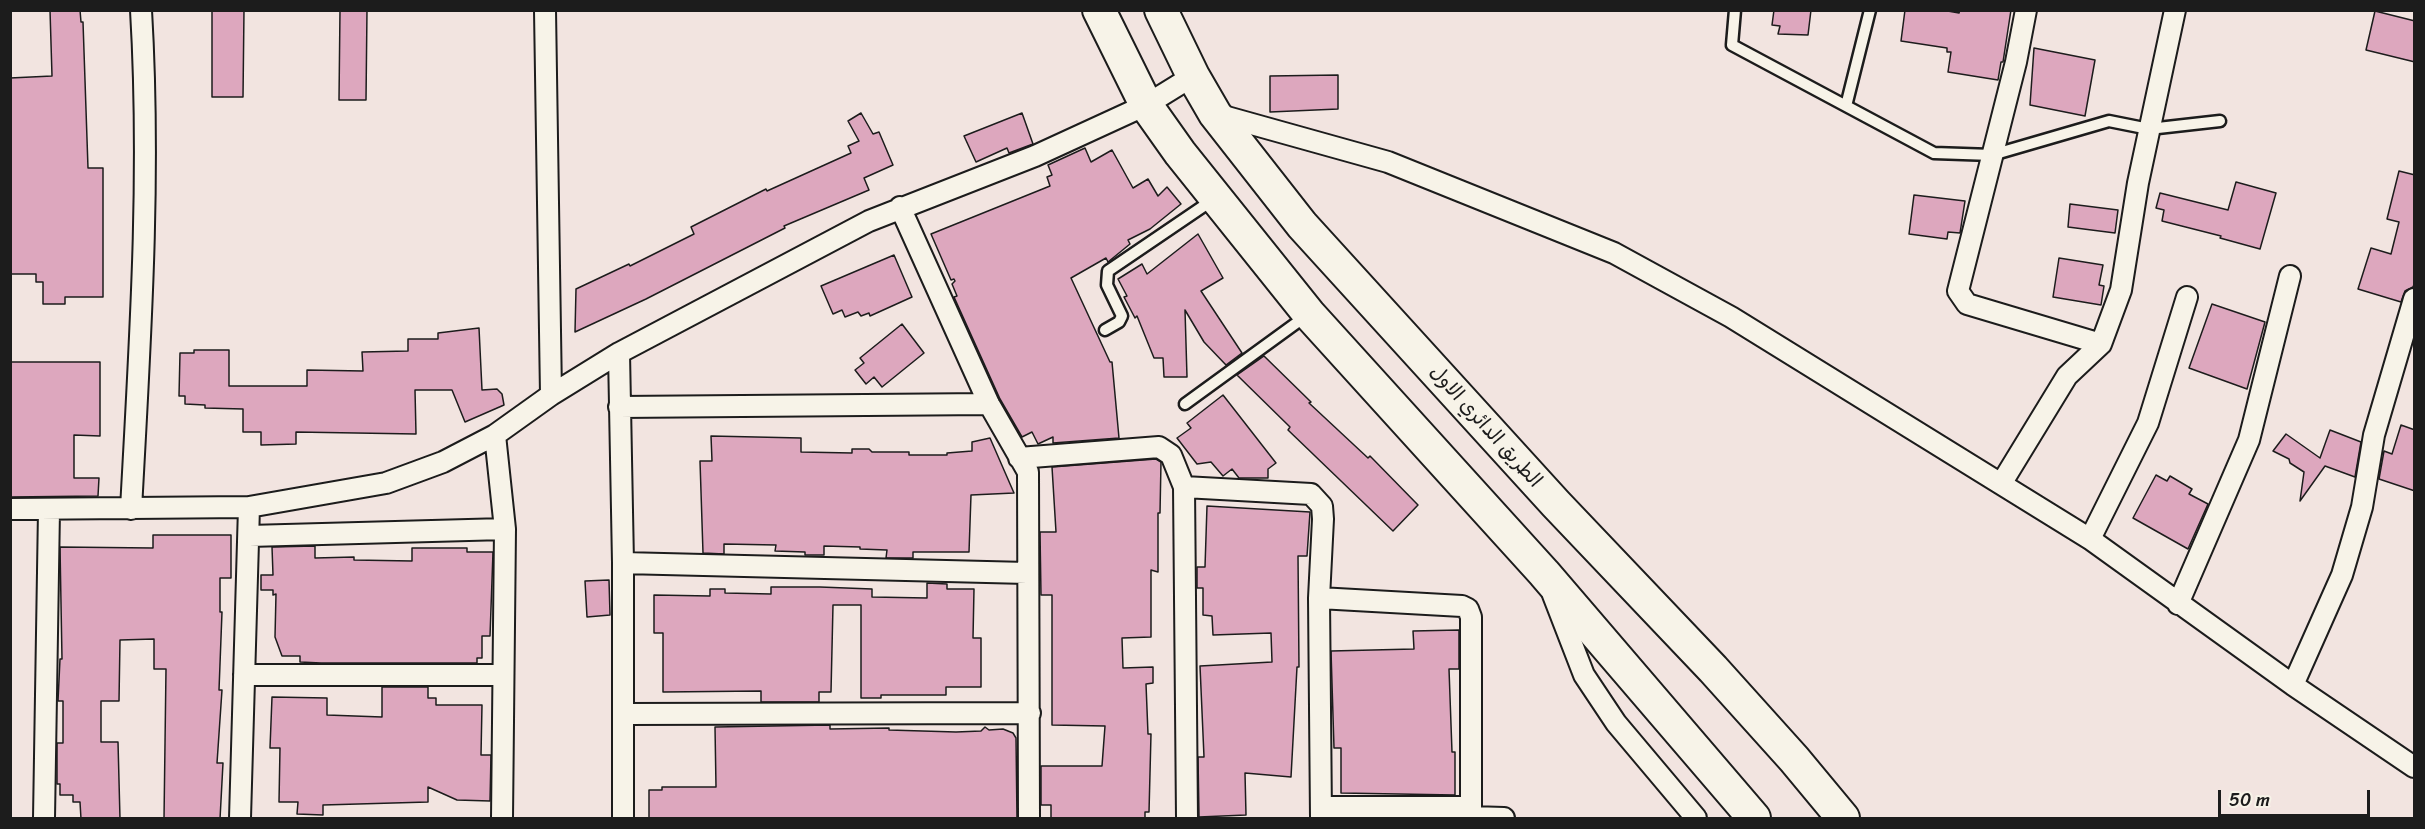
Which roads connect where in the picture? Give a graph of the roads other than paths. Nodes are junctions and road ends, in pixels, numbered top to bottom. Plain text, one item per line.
1 (141, 10) edge
2 (545, 10) edge
3 (1099, 10) edge
4 (1161, 10) edge
5 (1735, 10) edge
6 (1870, 10) edge
7 (2026, 10) edge
8 (2175, 10) edge
9 (1193, 76) junction
10 (1146, 105) junction
11 (1846, 106) junction
12 (1215, 114) junction
13 (2220, 122) dead end
14 (2149, 129) junction
15 (1992, 155) junction
16 (1215, 199) junction
17 (900, 207) junction
18 (2290, 276) dead end
19 (2187, 297) dead end
20 (2413, 310) edge
21 (1309, 314) junction
22 (1105, 330) dead end
23 (2101, 344) junction
24 (619, 354) junction
25 (551, 395) junction
26 (989, 404) junction
27 (1185, 404) dead end
28 (619, 407) junction
29 (495, 435) junction
30 (1019, 458) junction
31 (2001, 484) junction
32 (1184, 487) junction
33 (249, 507) junction
34 (10, 509) edge
35 (131, 509) junction
36 (50, 510) junction
37 (505, 529) junction
38 (249, 536) junction
39 (2090, 539) junction
40 (623, 563) junction
41 (1027, 573) junction
42 (1544, 573) junction
43 (1319, 598) junction
44 (2178, 604) junction
45 (244, 675) junction
46 (503, 675) junction
47 (2293, 685) junction
48 (1030, 713) junction
49 (624, 714) junction
50 (2415, 767) edge
51 (1321, 813) edge
52 (1471, 814) edge
53 (44, 819) edge
54 (240, 819) edge
55 (502, 819) edge
56 (623, 819) edge
57 (1029, 819) edge
58 (1187, 819) edge
59 (1504, 819) edge
60 (1696, 819) edge
61 (1754, 819) edge
62 (1842, 819) edge

1 - 35 street
2 - 25 street
3 - 10 main road
4 - 9 main road, الطريق الدائري الاول
5 - 11 lane
6 - 11 lane
7 - 15 street
8 - 14 street
9 - 10 street
9 - 12 main road, الطريق الدائري الاول
10 - 16 main road
10 - 17 street
11 - 15 lane
12 - 31 street
12 - 62 main road, الطريق الدائري الاول
13 - 14 lane
14 - 15 lane
14 - 23 street
15 - 23 street
16 - 21 main road
16 - 22 lane
17 - 24 street
17 - 26 street
18 - 44 street
19 - 39 street
20 - 47 street
21 - 27 lane
21 - 42 main road
23 - 31 street
24 - 25 street
24 - 28 street
25 - 29 street
26 - 28 street
26 - 30 street
28 - 40 street
29 - 33 street
29 - 37 street
30 - 32 street
30 - 41 street
31 - 39 street
32 - 43 street
32 - 58 street
33 - 35 street
33 - 38 street
34 - 36 street
35 - 36 street
36 - 53 street
37 - 38 street
37 - 46 street
38 - 45 street
39 - 44 street
40 - 41 street
40 - 49 street
41 - 48 street
42 - 60 street
42 - 61 main road
43 - 51 street
43 - 52 street
44 - 47 street
45 - 46 street
45 - 54 street
46 - 55 street
47 - 50 street
48 - 49 street
48 - 57 street
49 - 56 street
51 - 52 street
52 - 59 street

